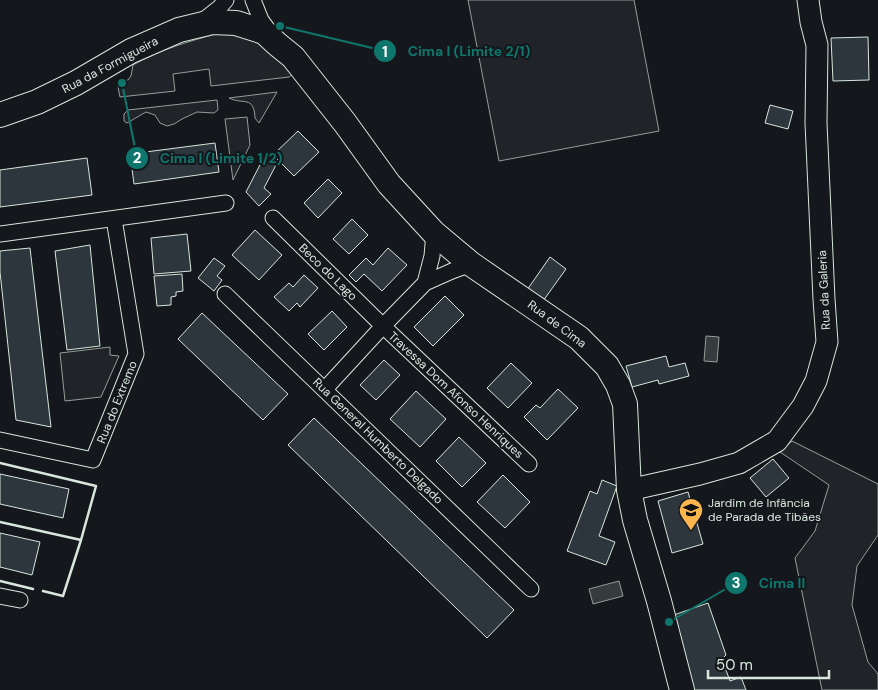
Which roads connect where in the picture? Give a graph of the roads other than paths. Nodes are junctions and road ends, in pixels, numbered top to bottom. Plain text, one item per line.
1 (226, 0) edge
2 (253, 0) edge
3 (808, 0) edge
4 (198, 25) junction
5 (277, 44) junction
6 (0, 115) edge
7 (226, 203) dead end
8 (273, 218) dead end
9 (114, 219) junction
10 (434, 233) junction
11 (0, 234) edge
12 (471, 264) junction
13 (425, 283) junction
14 (225, 294) dead end
15 (383, 326) junction
16 (325, 389) junction
17 (0, 440) edge
18 (529, 464) dead end
19 (629, 490) junction
20 (531, 589) dead end
21 (0, 596) edge
22 (20, 600) dead end
23 (682, 690) edge

1 - 4 street
2 - 5 street
3 - 19 street, Rua da Galeria
4 - 5 main road, Rua da Formigueira
4 - 6 main road, Rua da Formigueira
5 - 10 main road, Rua de Cima
7 - 9 street
8 - 15 street, Beco do Lago
9 - 11 street
9 - 17 street, Rua do Extremo
10 - 12 main road, Rua de Cima
10 - 13 street
12 - 13 street
12 - 19 main road, Rua de Cima
13 - 15 street
14 - 16 street, Rua General Humberto Delgado
15 - 16 street
15 - 18 street, Travessa Dom Afonso Henriques
16 - 20 street, Rua General Humberto Delgado
19 - 23 main road, Rua de Cima
21 - 22 street

